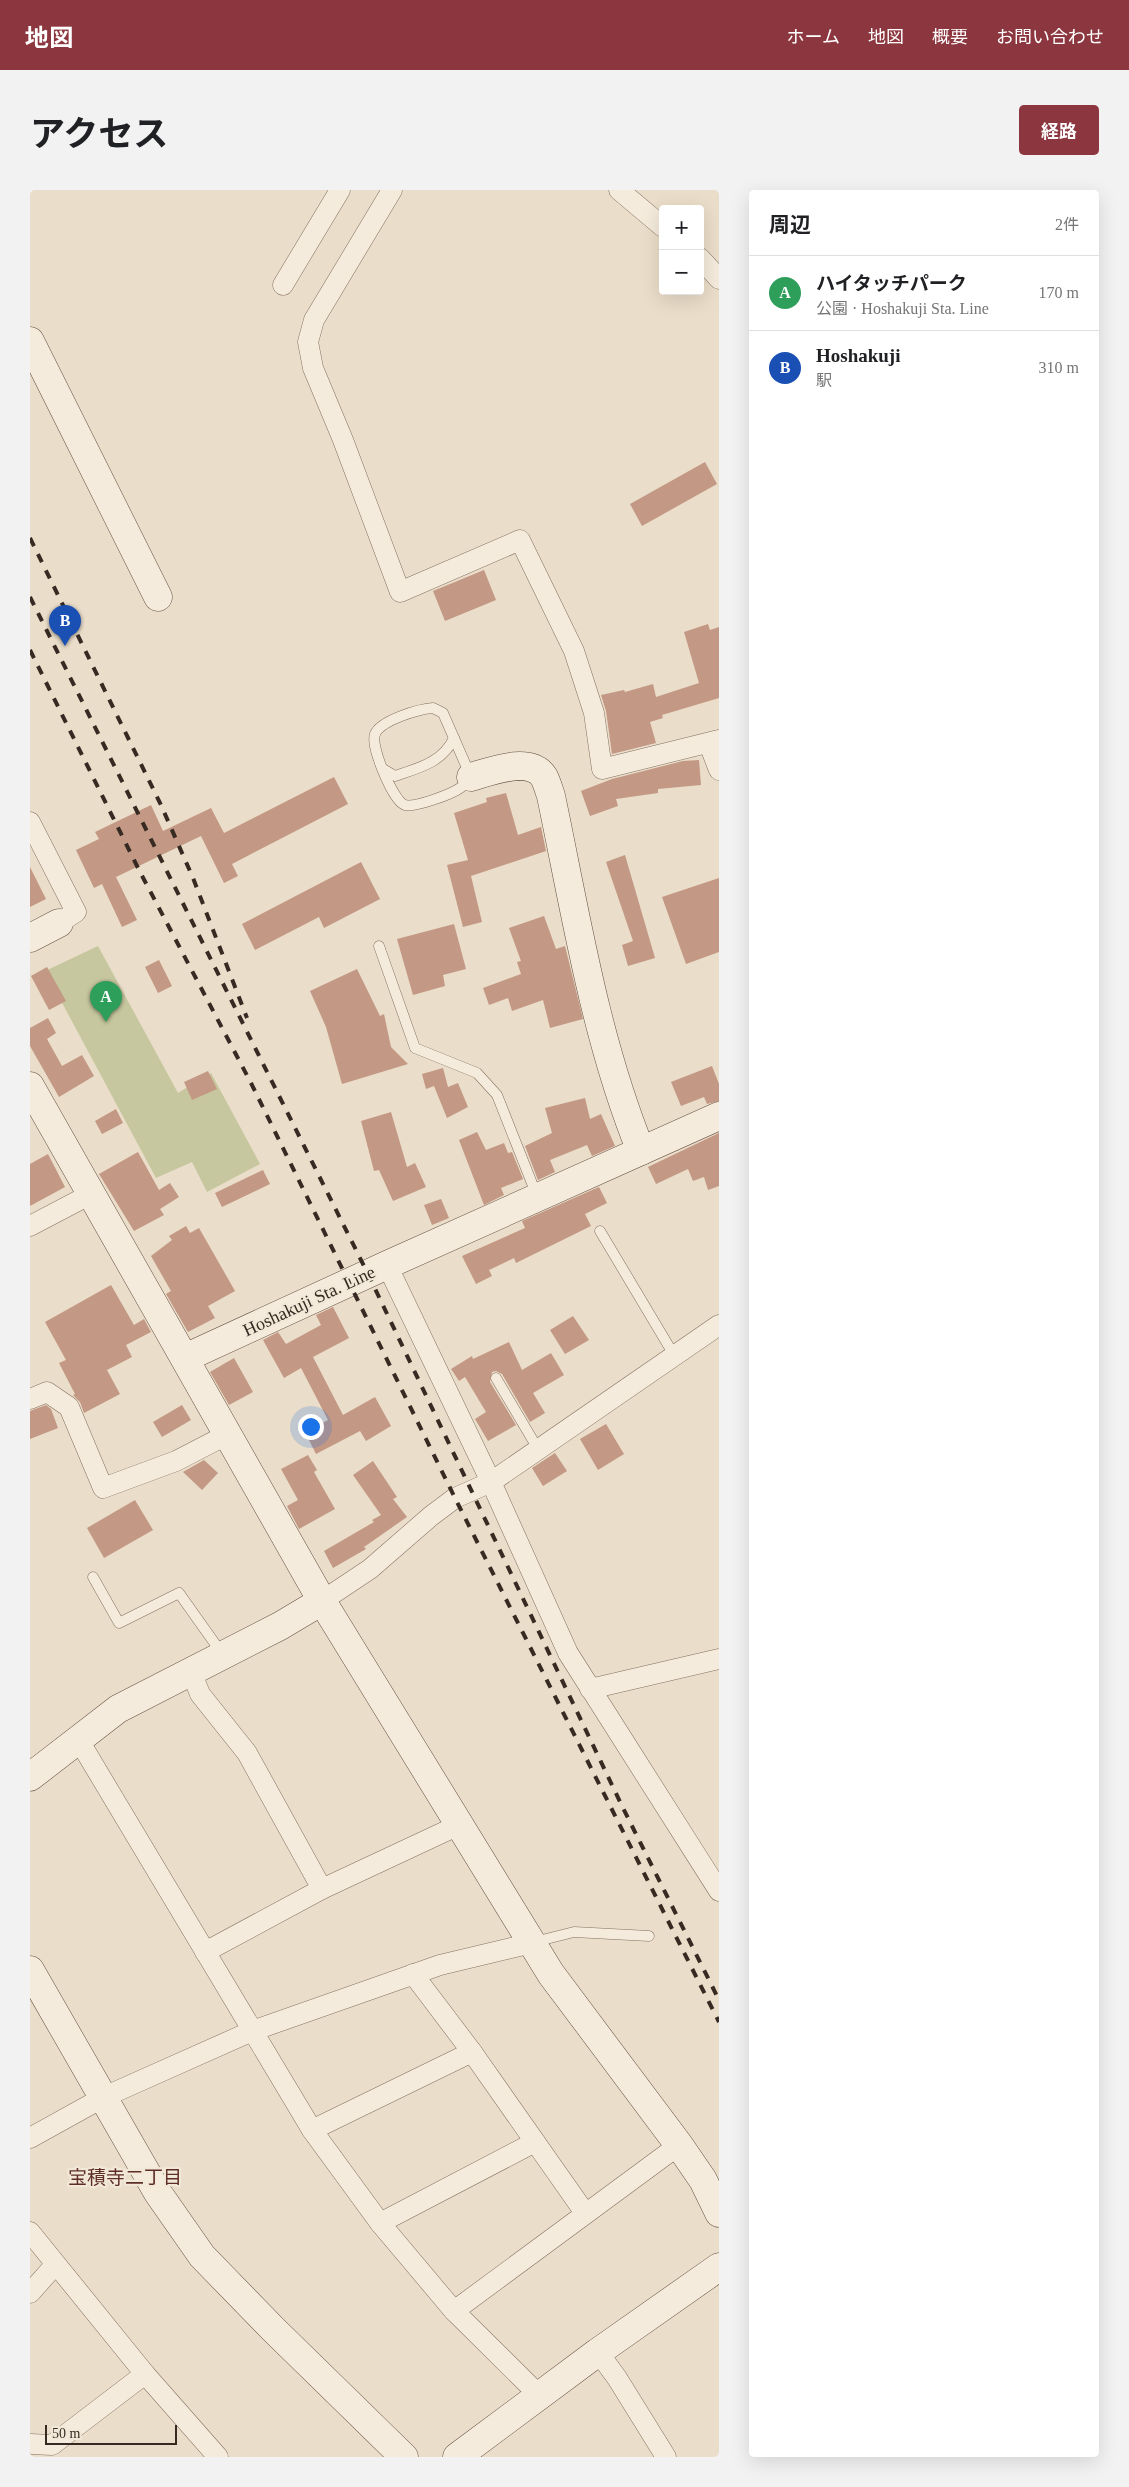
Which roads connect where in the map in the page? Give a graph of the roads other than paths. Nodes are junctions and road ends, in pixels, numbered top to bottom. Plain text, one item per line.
1 (340, 190) edge
2 (392, 190) edge
3 (619, 190) edge
4 (659, 224) edge
5 (704, 262) edge
6 (719, 279) edge
7 (283, 285) dead end
8 (30, 342) edge
9 (158, 598) dead end
10 (454, 738) junction
11 (714, 742) edge
12 (384, 770) junction
13 (719, 770) edge
14 (471, 777) junction
15 (30, 822) edge
16 (59, 923) joint
17 (30, 938) edge
18 (379, 946) dead end
19 (30, 1086) edge
20 (719, 1116) edge
21 (641, 1151) junction
22 (91, 1194) junction
23 (538, 1197) junction
24 (30, 1226) edge
25 (600, 1231) dead end
26 (387, 1264) junction
27 (719, 1325) edge
28 (674, 1355) junction
29 (185, 1358) junction
30 (496, 1378) dead end
31 (30, 1399) edge
32 (228, 1434) junction
33 (538, 1449) junction
34 (491, 1482) junction
35 (93, 1577) dead end
36 (322, 1601) junction
37 (223, 1655) junction
38 (719, 1659) edge
39 (191, 1671) junction
40 (590, 1689) junction
41 (78, 1739) junction
42 (30, 1776) edge
43 (460, 1824) junction
44 (711, 1863) edge
45 (322, 1888) junction
46 (719, 1891) edge
47 (649, 1936) dead end
48 (532, 1943) junction
49 (204, 1952) junction
50 (30, 1970) edge
51 (413, 1974) junction
52 (252, 2032) junction
53 (472, 2052) junction
54 (104, 2097) junction
55 (312, 2130) junction
56 (30, 2138) edge
57 (535, 2142) junction
58 (679, 2145) junction
59 (585, 2213) junction
60 (719, 2213) edge
61 (380, 2223) junction
62 (30, 2232) edge
63 (55, 2265) junction
64 (719, 2267) edge
65 (30, 2294) edge
66 (454, 2310) junction
67 (598, 2352) junction
68 (145, 2374) junction
69 (539, 2395) junction
70 (30, 2444) edge
71 (218, 2457) edge
72 (404, 2457) edge
73 (456, 2457) edge
74 (666, 2457) edge

1 - 7 street
2 - 11 street
3 - 4 street
5 - 6 street
8 - 9 street
10 - 12 lane
10 - 12 lane
10 - 14 lane
11 - 13 street
12 - 14 lane
14 - 21 street
15 - 16 street
16 - 17 street
18 - 23 lane
19 - 22 street
20 - 21 street, Hoshakuji Sta. Line
21 - 23 street, Hoshakuji Sta. Line
22 - 24 street
22 - 29 street
23 - 26 street, Hoshakuji Sta. Line
25 - 28 lane
26 - 29 street, Hoshakuji Sta. Line
26 - 34 street
27 - 28 street
28 - 33 street
29 - 32 street
30 - 33 lane
31 - 32 street
32 - 36 street
33 - 34 street
34 - 36 street
34 - 40 street
35 - 37 lane
36 - 37 street
36 - 43 street
37 - 39 street
38 - 40 street
39 - 41 street
39 - 45 street
40 - 44 street
41 - 42 street
41 - 49 street
43 - 45 street
43 - 48 street
44 - 46 street
45 - 49 street
47 - 48 lane
48 - 51 street
48 - 58 street
49 - 52 street
50 - 54 street
51 - 52 street
51 - 53 street
52 - 54 street
52 - 55 street
53 - 55 street
53 - 57 street
54 - 56 street
54 - 72 street
55 - 61 street
57 - 59 street
57 - 61 street
58 - 59 street
58 - 60 street
59 - 66 street
61 - 66 street
62 - 63 street
63 - 65 street
63 - 68 street
64 - 67 street
66 - 69 street
67 - 69 street
67 - 74 street
68 - 70 street
68 - 71 street
69 - 73 street

